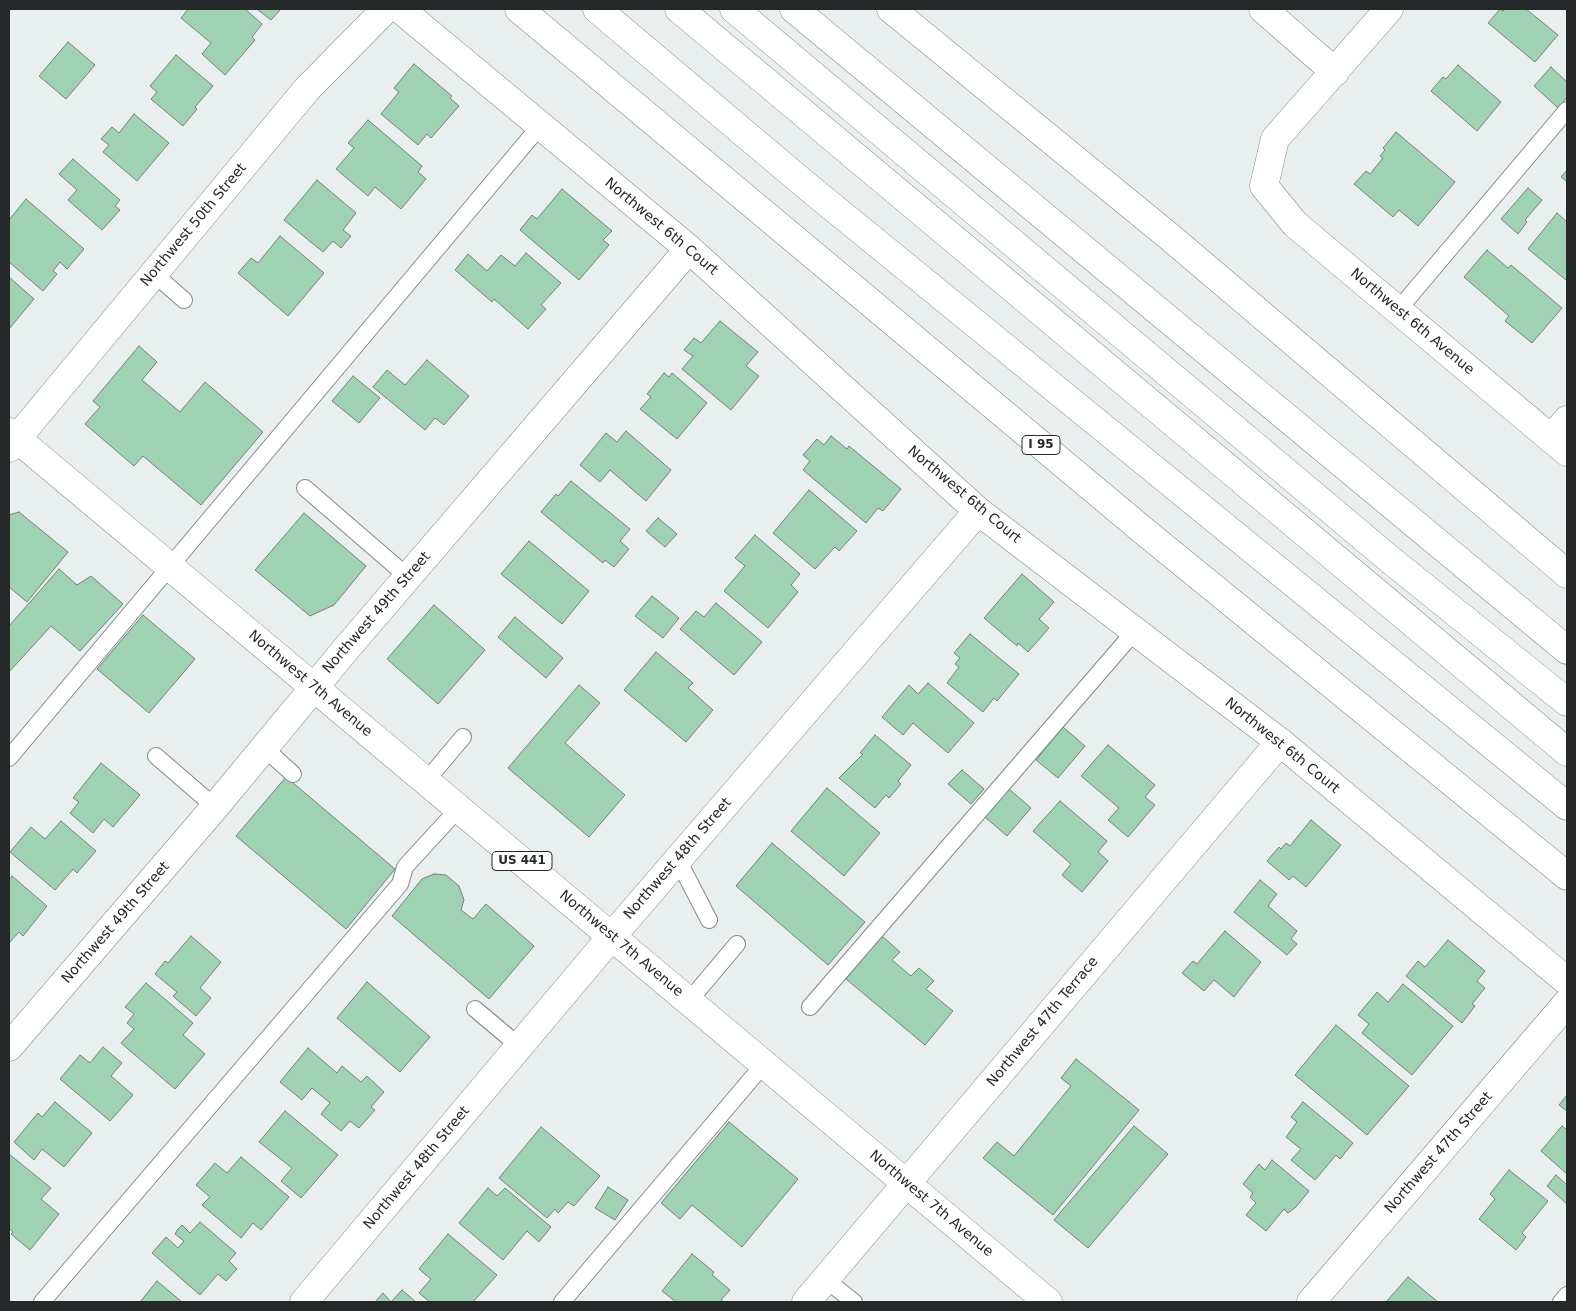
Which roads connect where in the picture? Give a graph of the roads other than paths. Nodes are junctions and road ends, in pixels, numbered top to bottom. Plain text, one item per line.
1 (386, 9) edge
2 (400, 9) edge
3 (519, 9) edge
4 (597, 9) edge
5 (679, 9) edge
6 (734, 9) edge
7 (794, 9) edge
8 (891, 9) edge
9 (1264, 9) edge
10 (1389, 9) edge
11 (1335, 72) junction
12 (1567, 110) edge
13 (540, 126) junction
14 (689, 249) junction
15 (153, 273) junction
16 (184, 300) dead end
17 (1398, 310) junction
18 (1562, 437) edge
19 (11, 439) edge
20 (305, 488) dead end
21 (978, 511) junction
22 (169, 568) junction
23 (1567, 574) edge
24 (408, 577) junction
25 (1135, 631) junction
26 (1567, 650) edge
27 (314, 687) junction
28 (1567, 702) edge
29 (463, 737) dead end
30 (1280, 742) junction
31 (263, 747) junction
32 (1567, 752) edge
33 (156, 756) dead end
34 (9, 758) edge
35 (293, 774) dead end
36 (426, 781) junction
37 (1567, 806) edge
38 (215, 807) junction
39 (459, 808) junction
40 (678, 860) junction
41 (1567, 876) edge
42 (709, 920) dead end
43 (612, 936) junction
44 (737, 944) dead end
45 (1567, 981) edge
46 (689, 1001) junction
47 (1567, 1003) edge
48 (810, 1007) dead end
49 (474, 1009) dead end
50 (519, 1046) junction
51 (9, 1048) edge
52 (764, 1064) junction
53 (906, 1183) junction
54 (826, 1279) junction
55 (1567, 1295) edge
56 (42, 1302) edge
57 (304, 1302) edge
58 (562, 1302) edge
59 (806, 1302) edge
60 (854, 1302) edge
61 (1048, 1302) edge
62 (1311, 1302) edge
63 (1561, 1302) edge

1 - 15 main road, Northwest 50th Street
2 - 13 main road, Northwest 6th Court
3 - 41 main road, I 95
4 - 37 main road
5 - 32 main road
6 - 28 main road
7 - 26 main road
8 - 23 main road
9 - 11 main road
10 - 11 main road
11 - 17 main road, Northwest 6th Avenue
12 - 17 lane
13 - 14 main road, Northwest 6th Court
13 - 22 lane
14 - 21 main road, Northwest 6th Court
14 - 24 main road, Northwest 49th Street
15 - 16 lane
15 - 19 main road, Northwest 50th Street
17 - 18 main road, Northwest 6th Avenue
19 - 22 main road, Northwest 7th Avenue / US 441
20 - 24 lane
21 - 25 main road, Northwest 6th Court
21 - 40 main road, Northwest 48th Street
22 - 27 main road, Northwest 7th Avenue / US 441
22 - 34 lane
24 - 27 main road, Northwest 49th Street
25 - 30 main road, Northwest 6th Court
25 - 48 lane
27 - 31 main road, Northwest 49th Street
27 - 36 main road, Northwest 7th Avenue / US 441
29 - 36 lane
30 - 45 main road, Northwest 6th Court
30 - 53 main road, Northwest 47th Terrace
31 - 35 lane
31 - 38 main road, Northwest 49th Street
33 - 38 lane
36 - 39 main road, Northwest 7th Avenue / US 441
38 - 51 main road, Northwest 49th Street
39 - 43 main road, Northwest 7th Avenue / US 441
39 - 56 lane
40 - 42 lane
40 - 43 main road, Northwest 48th Street
43 - 46 main road, Northwest 7th Avenue / US 441
43 - 50 main road, Northwest 48th Street
44 - 46 lane
46 - 52 main road, Northwest 7th Avenue / US 441
47 - 62 main road, Northwest 47th Street
49 - 50 lane
50 - 57 main road, Northwest 48th Street
52 - 53 main road, Northwest 7th Avenue / US 441
52 - 58 lane
53 - 54 main road, Northwest 47th Terrace
53 - 61 main road, Northwest 7th Avenue / US 441
54 - 59 main road, Northwest 47th Terrace
54 - 60 lane
55 - 63 lane

